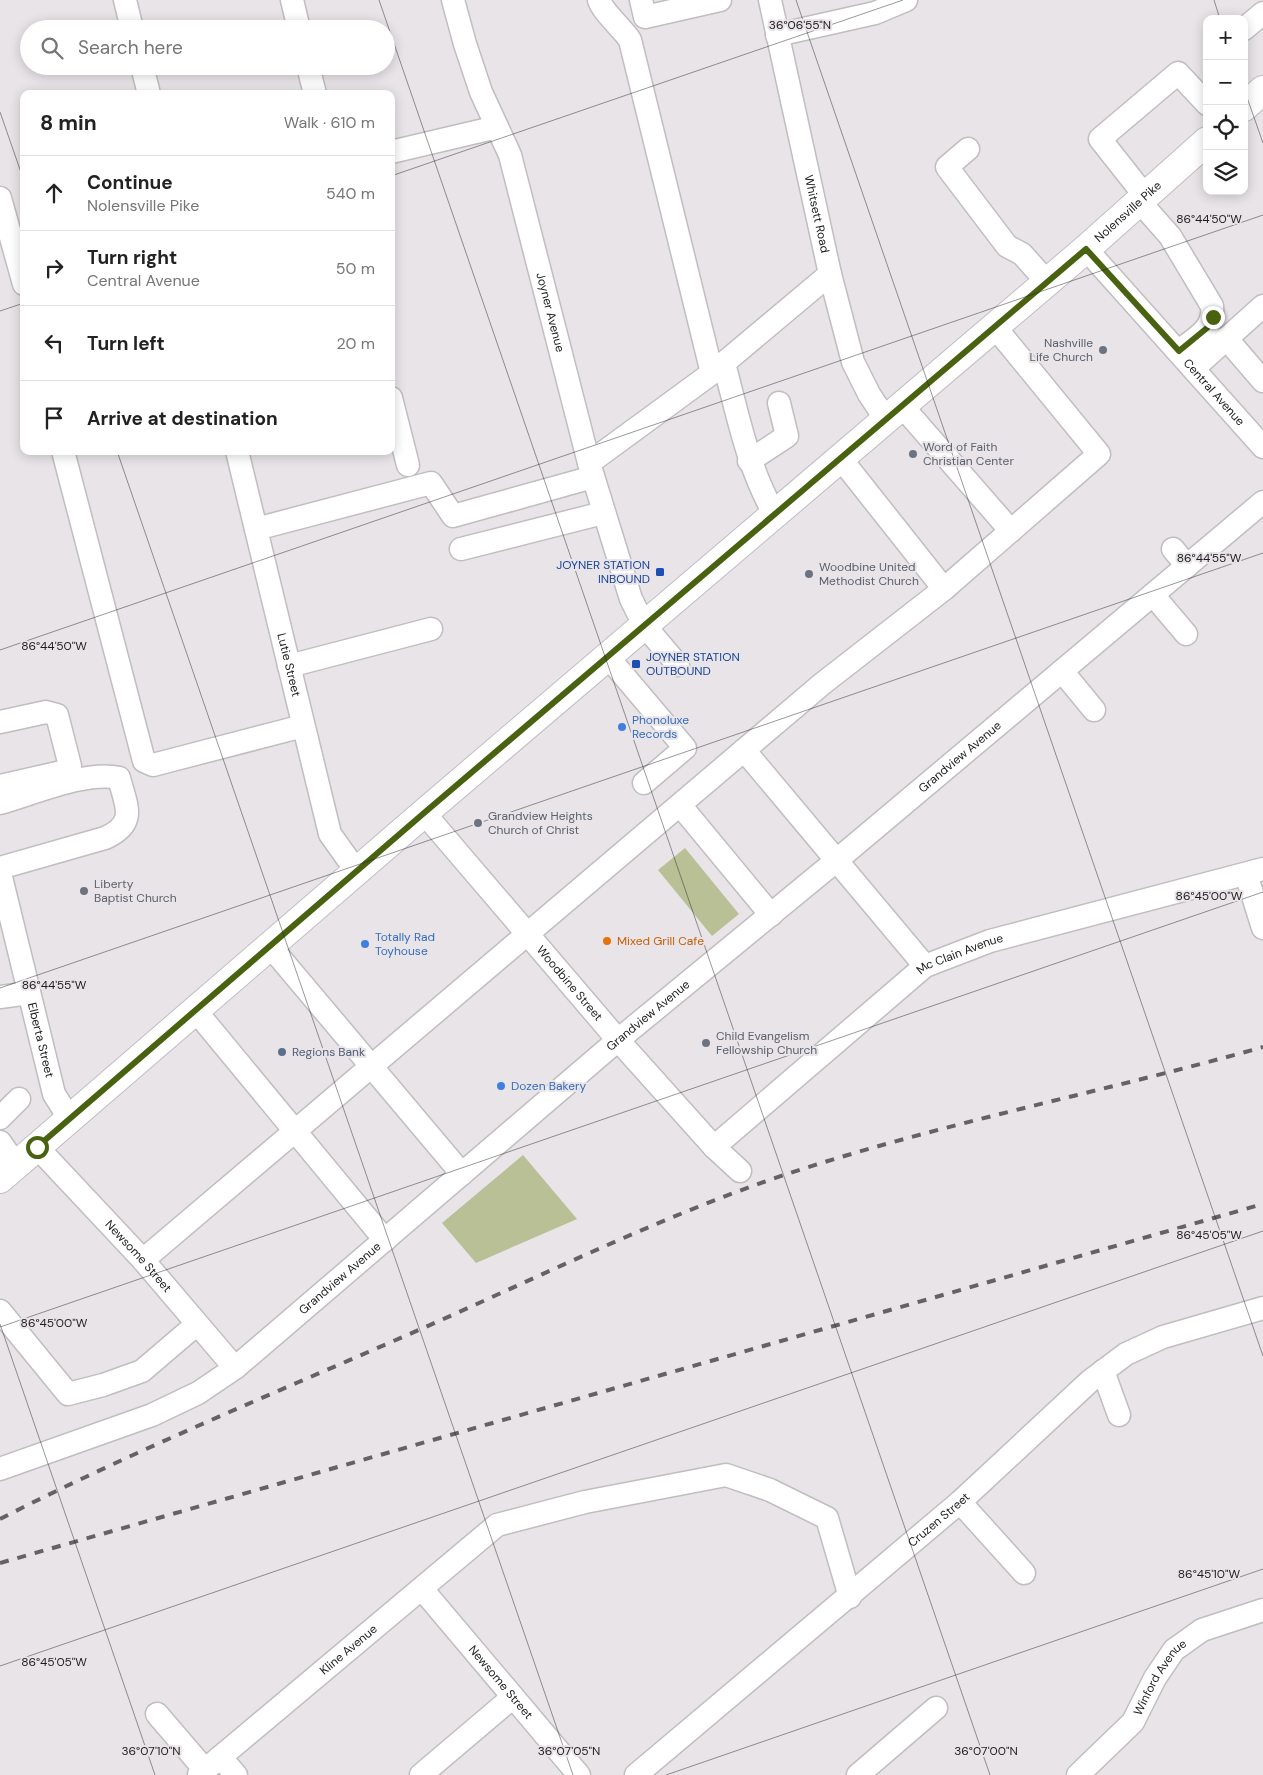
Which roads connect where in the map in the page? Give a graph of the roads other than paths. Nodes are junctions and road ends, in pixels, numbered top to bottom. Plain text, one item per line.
1 (125, 0) edge
2 (292, 0) edge
3 (453, 0) edge
4 (599, 0) edge
5 (641, 0) edge
6 (720, 0) edge
7 (770, 0) edge
8 (906, 0) edge
9 (1263, 13) edge
10 (130, 20) edge
11 (297, 20) edge
12 (1248, 26) edge
13 (777, 35) junction
14 (144, 75) edge
15 (310, 75) edge
16 (148, 90) edge
17 (314, 90) edge
18 (1203, 100) edge
19 (497, 127) junction
20 (1203, 144) edge
21 (968, 149) dead end
22 (395, 151) edge
23 (0, 198) edge
24 (1142, 199) junction
25 (13, 244) edge
26 (1086, 249) junction
27 (20, 269) edge
28 (830, 274) junction
29 (1047, 282) junction
30 (1263, 306) edge
31 (995, 327) junction
32 (1226, 338) junction
33 (1179, 351) junction
34 (1194, 368) junction
35 (719, 372) junction
36 (1263, 381) edge
37 (779, 403) dead end
38 (894, 413) junction
39 (395, 414) edge
40 (1263, 447) edge
41 (64, 455) edge
42 (238, 455) edge
43 (841, 458) junction
44 (749, 461) junction
45 (408, 465) dead end
46 (591, 470) junction
47 (1263, 502) edge
48 (603, 514) junction
49 (774, 515) junction
50 (256, 529) junction
51 (1011, 531) junction
52 (461, 549) dead end
53 (944, 589) junction
54 (1153, 594) junction
55 (644, 626) junction
56 (431, 629) dead end
57 (1186, 634) dead end
58 (608, 657) junction
59 (678, 665) dead end
60 (289, 666) junction
61 (1062, 671) junction
62 (1094, 710) dead end
63 (0, 722) edge
64 (304, 726) junction
65 (744, 750) junction
66 (644, 783) dead end
67 (0, 786) edge
68 (0, 804) edge
69 (680, 805) junction
70 (424, 813) junction
71 (837, 860) junction
72 (0, 868) edge
73 (1254, 871) edge
74 (357, 872) junction
75 (0, 873) edge
76 (771, 915) junction
77 (1263, 928) edge
78 (528, 934) junction
79 (270, 946) junction
80 (925, 966) junction
81 (29, 992) junction
82 (0, 997) edge
83 (195, 1010) junction
84 (618, 1040) junction
85 (369, 1066) junction
86 (19, 1099) dead end
87 (0, 1118) edge
88 (69, 1118) junction
89 (294, 1131) junction
90 (0, 1142) edge
91 (37, 1147) junction
92 (714, 1147) junction
93 (740, 1171) dead end
94 (8, 1172) edge
95 (462, 1174) junction
96 (385, 1240) junction
97 (143, 1260) junction
98 (1263, 1308) edge
99 (0, 1311) edge
100 (197, 1324) junction
101 (235, 1368) junction
102 (1104, 1371) junction
103 (1118, 1414) dead end
104 (0, 1469) edge
105 (960, 1502) junction
106 (1024, 1573) dead end
107 (422, 1589) junction
108 (850, 1597) junction
109 (1263, 1610) edge
110 (513, 1697) junction
111 (936, 1708) dead end
112 (157, 1714) dead end
113 (208, 1767) edge
114 (236, 1775) edge
115 (421, 1775) edge
116 (580, 1775) edge
117 (636, 1775) edge
118 (858, 1775) edge
119 (1078, 1775) edge

1 - 10 street
2 - 11 street
3 - 19 street, Joyner Avenue
4 - 35 street
5 - 6 street
7 - 13 street, Whitsett Road
8 - 13 street
9 - 12 street
13 - 28 street, Whitsett Road
14 - 16 street
15 - 17 street
18 - 24 street
19 - 22 street
19 - 46 street, Joyner Avenue
20 - 24 main road, Nolensville Pike
21 - 29 street
23 - 25 street
24 - 26 main road, Nolensville Pike
24 - 33 street
25 - 27 street
26 - 29 main road, Nolensville Pike
26 - 33 street, Central Avenue
28 - 35 street
28 - 38 street, Whitsett Road
29 - 31 main road, Nolensville Pike
30 - 32 street
31 - 38 main road, Nolensville Pike
31 - 51 street
32 - 34 street
32 - 36 street
33 - 34 street, Central Avenue
34 - 40 street, Central Avenue
35 - 44 street
35 - 46 street
37 - 44 street
38 - 43 main road, Nolensville Pike
38 - 51 street, Whitsett Road
39 - 45 street
41 - 64 street
42 - 50 street, Lutie Street
43 - 49 main road, Nolensville Pike
43 - 53 street
44 - 49 street
46 - 48 street, Joyner Avenue
46 - 50 street
47 - 54 street, Grandview Avenue
48 - 52 street
48 - 55 street, Joyner Avenue
49 - 55 main road, Nolensville Pike
50 - 60 street, Lutie Street
51 - 53 street
53 - 65 street
54 - 57 street
54 - 61 street, Grandview Avenue
55 - 58 main road, Nolensville Pike
55 - 59 street, Joyner Avenue
56 - 60 street
58 - 66 street
58 - 70 main road, Nolensville Pike
60 - 64 street, Lutie Street
61 - 62 street
61 - 71 street, Grandview Avenue
63 - 67 street
64 - 74 street, Lutie Street
65 - 69 street
65 - 71 street
68 - 72 street
69 - 76 street
69 - 78 street
70 - 74 main road, Nolensville Pike
70 - 78 street, Woodbine Street
71 - 76 street, Grandview Avenue
71 - 80 street
73 - 77 street
73 - 80 street, Mc Clain Avenue
74 - 79 main road, Nolensville Pike
75 - 81 street, Elberta Street
76 - 84 street, Grandview Avenue
78 - 84 street, Woodbine Street
78 - 85 street
79 - 83 main road, Nolensville Pike
79 - 85 street
80 - 92 street, Mc Clain Avenue
81 - 82 street
81 - 88 street, Elberta Street
83 - 88 main road, Nolensville Pike
83 - 89 street
84 - 92 street, Woodbine Street
84 - 95 street, Grandview Avenue
85 - 89 street
85 - 95 street
86 - 87 street
88 - 91 main road, Nolensville Pike
89 - 96 street
89 - 97 street
90 - 94 street
91 - 94 main road, Nolensville Pike
91 - 97 street, Newsome Street
92 - 93 street, Woodbine Street
95 - 96 street, Grandview Avenue
96 - 101 street, Grandview Avenue
97 - 100 street, Newsome Street
98 - 102 street, Cruzen Street
99 - 100 street
100 - 101 street, Newsome Street
101 - 104 street, Grandview Avenue
102 - 103 street
102 - 105 street, Cruzen Street
105 - 106 street
105 - 108 street, Cruzen Street
107 - 108 street, Kline Avenue
107 - 110 street, Newsome Street
107 - 113 street, Kline Avenue
108 - 117 street, Cruzen Street
109 - 119 street, Winford Avenue
110 - 115 street
110 - 116 street, Newsome Street
111 - 118 street
112 - 113 street
113 - 114 street

